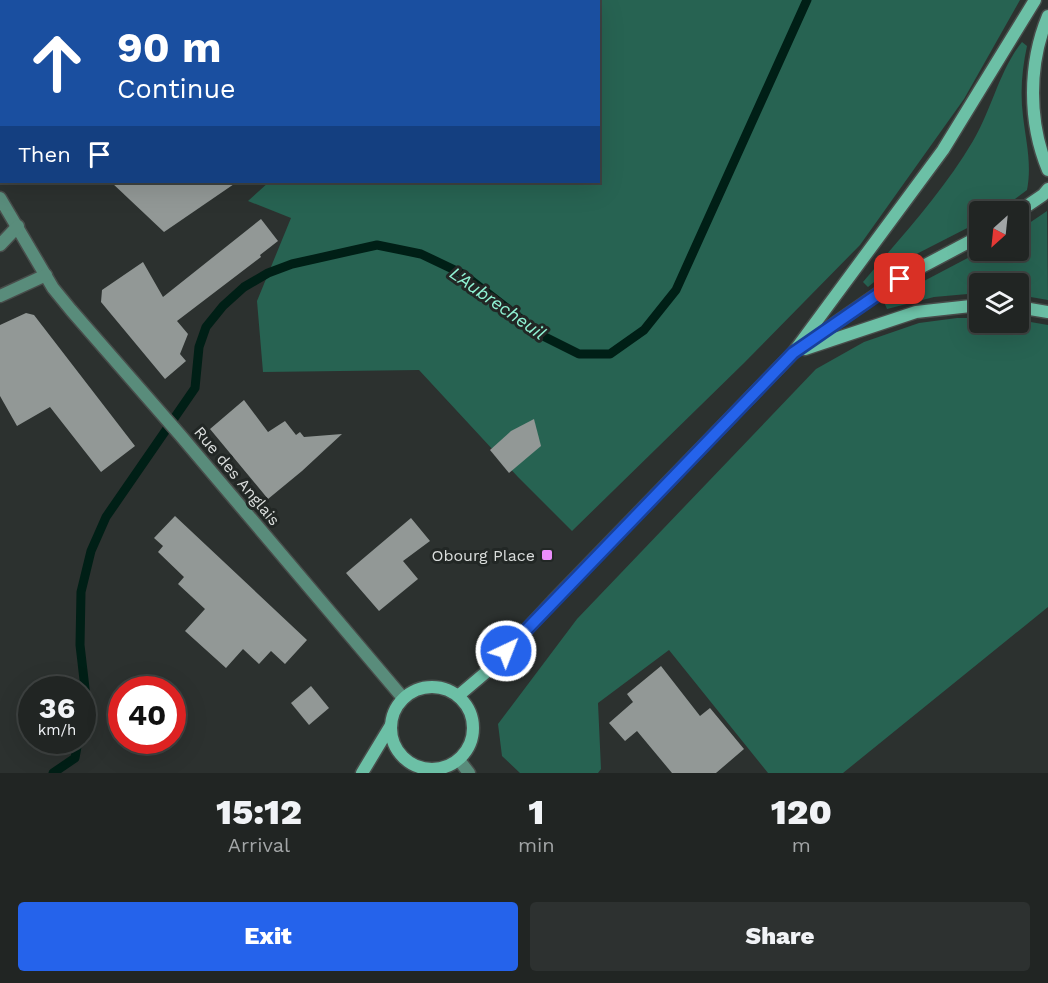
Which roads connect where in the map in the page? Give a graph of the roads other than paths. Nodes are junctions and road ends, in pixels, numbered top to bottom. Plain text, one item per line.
1 (1035, 0) edge
2 (1048, 16) edge
3 (1048, 170) edge
4 (1048, 189) edge
5 (0, 198) edge
6 (1029, 205) edge
7 (18, 226) junction
8 (969, 242) edge
9 (0, 244) edge
10 (46, 275) junction
11 (0, 296) edge
12 (969, 306) edge
13 (1029, 309) edge
14 (1048, 312) edge
15 (793, 353) junction
16 (458, 696) junction
17 (404, 698) junction
18 (391, 724) junction
19 (459, 760) junction
20 (428, 771) edge
21 (362, 773) edge
22 (469, 773) edge

1 - 15 street
2 - 3 street
4 - 6 street
5 - 7 street, Rue des Anglais
7 - 9 street
7 - 10 street, Rue des Anglais
8 - 15 street
10 - 11 street
10 - 17 street, Rue des Anglais
12 - 15 street
13 - 14 street
15 - 16 street
16 - 17 street
16 - 19 street
17 - 18 street
18 - 20 street
18 - 21 street
19 - 20 street
19 - 22 street

